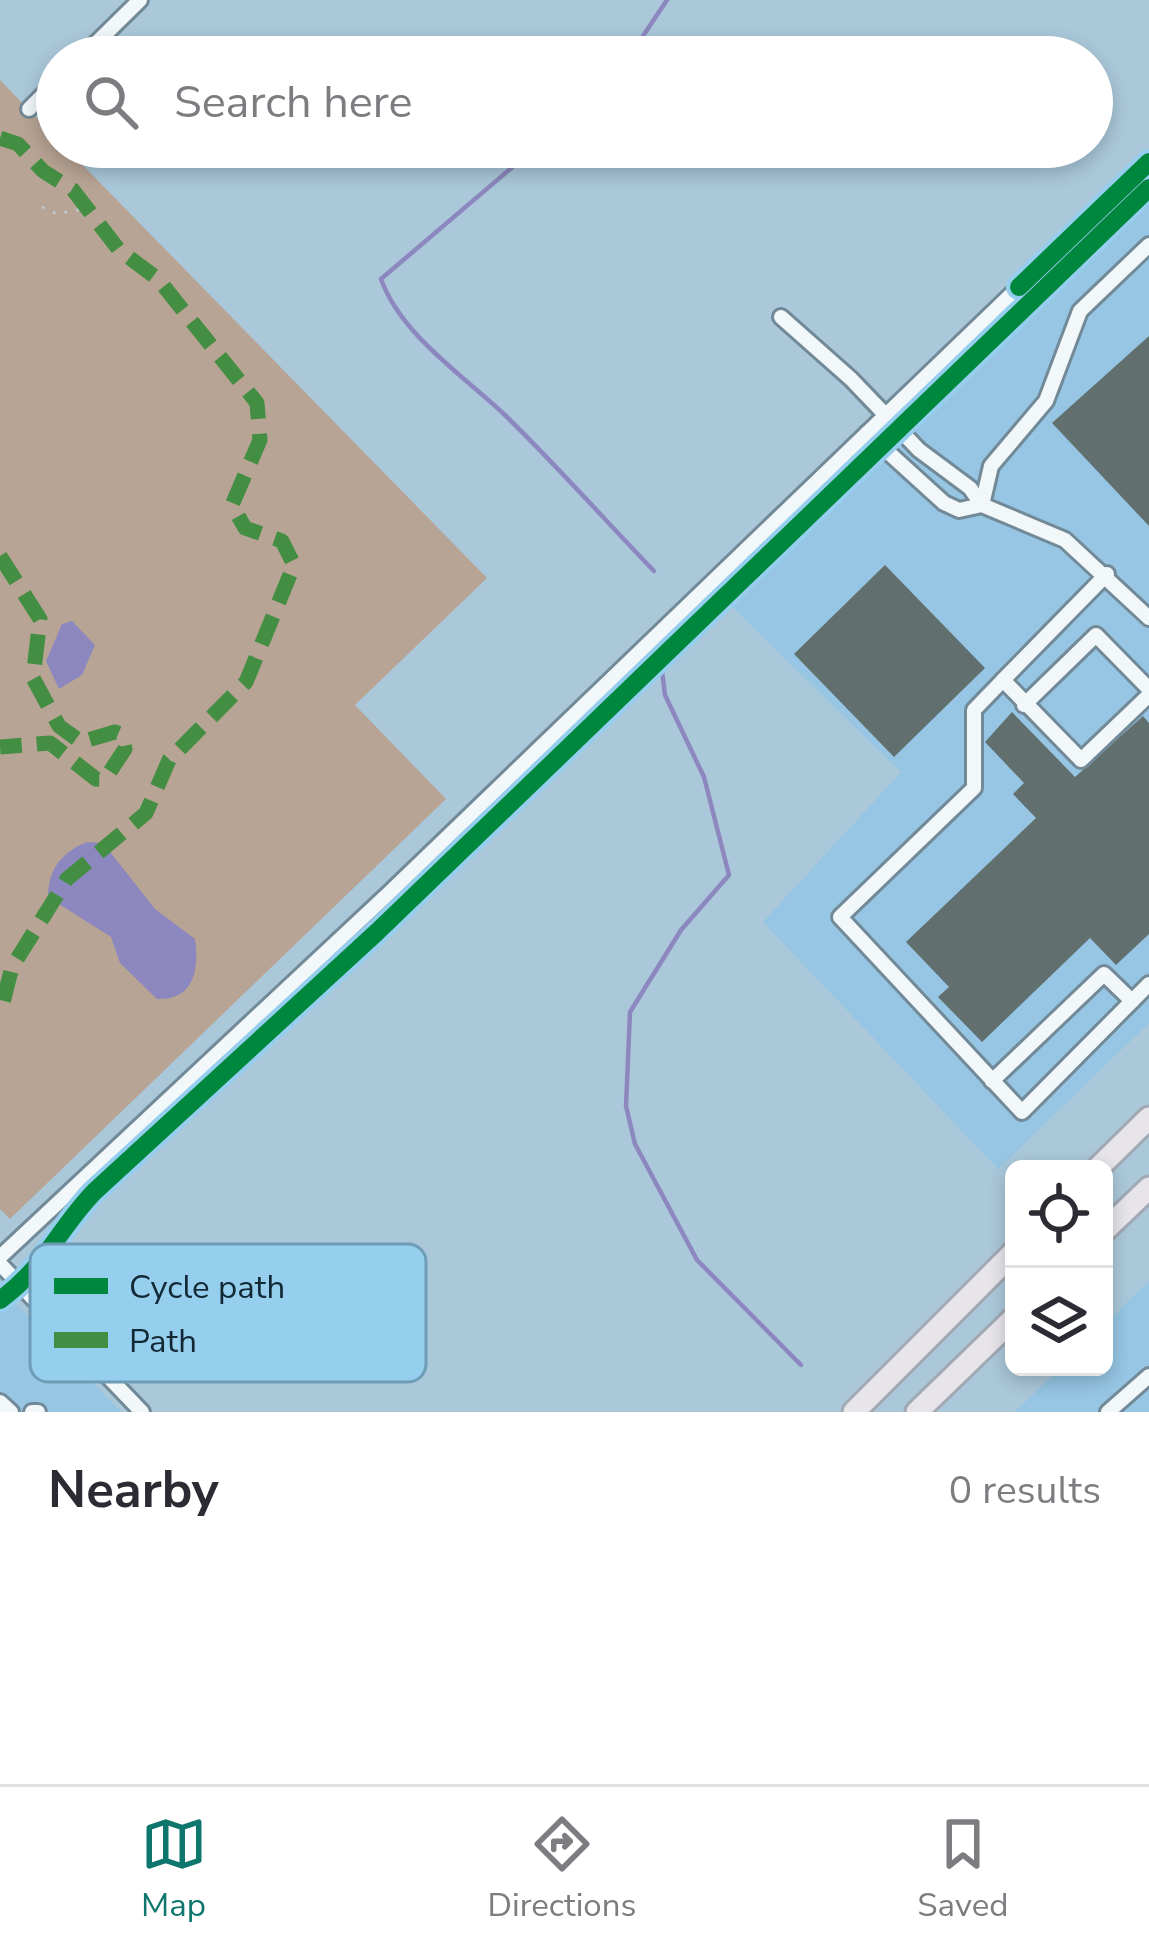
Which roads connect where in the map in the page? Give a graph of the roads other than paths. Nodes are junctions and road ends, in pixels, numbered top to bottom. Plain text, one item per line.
1 (140, 0) edge
2 (103, 36) edge
3 (36, 102) edge
4 (29, 109) dead end
5 (1149, 162) edge
6 (1149, 245) edge
7 (782, 317) dead end
8 (885, 416) junction
9 (867, 434) junction
10 (982, 506) junction
11 (1107, 574) junction
12 (1149, 618) edge
13 (1003, 680) junction
14 (1149, 692) edge
15 (1024, 705) junction
16 (1149, 984) edge
17 (1132, 1001) junction
18 (992, 1081) junction
19 (1149, 1118) edge
20 (1106, 1160) edge
21 (1149, 1188) edge
22 (1113, 1222) edge
23 (0, 1260) edge
24 (1005, 1261) edge
25 (30, 1292) edge
26 (1005, 1327) edge
27 (1149, 1376) edge
28 (114, 1382) edge
29 (0, 1402) edge
30 (11, 1412) edge
31 (142, 1412) edge
32 (854, 1412) edge
33 (917, 1412) edge
34 (1108, 1412) edge

1 - 2 street
3 - 4 street
5 - 8 street
6 - 10 street
7 - 8 street
8 - 9 street
8 - 10 street
9 - 10 street
9 - 23 street
10 - 11 street
11 - 12 street
11 - 13 street
13 - 15 street
13 - 18 street
14 - 15 street
14 - 15 street
16 - 17 street
17 - 18 street
17 - 18 street
19 - 20 highway
21 - 22 highway
23 - 25 street
24 - 32 highway
26 - 33 highway
27 - 34 street
28 - 31 street
29 - 30 street

